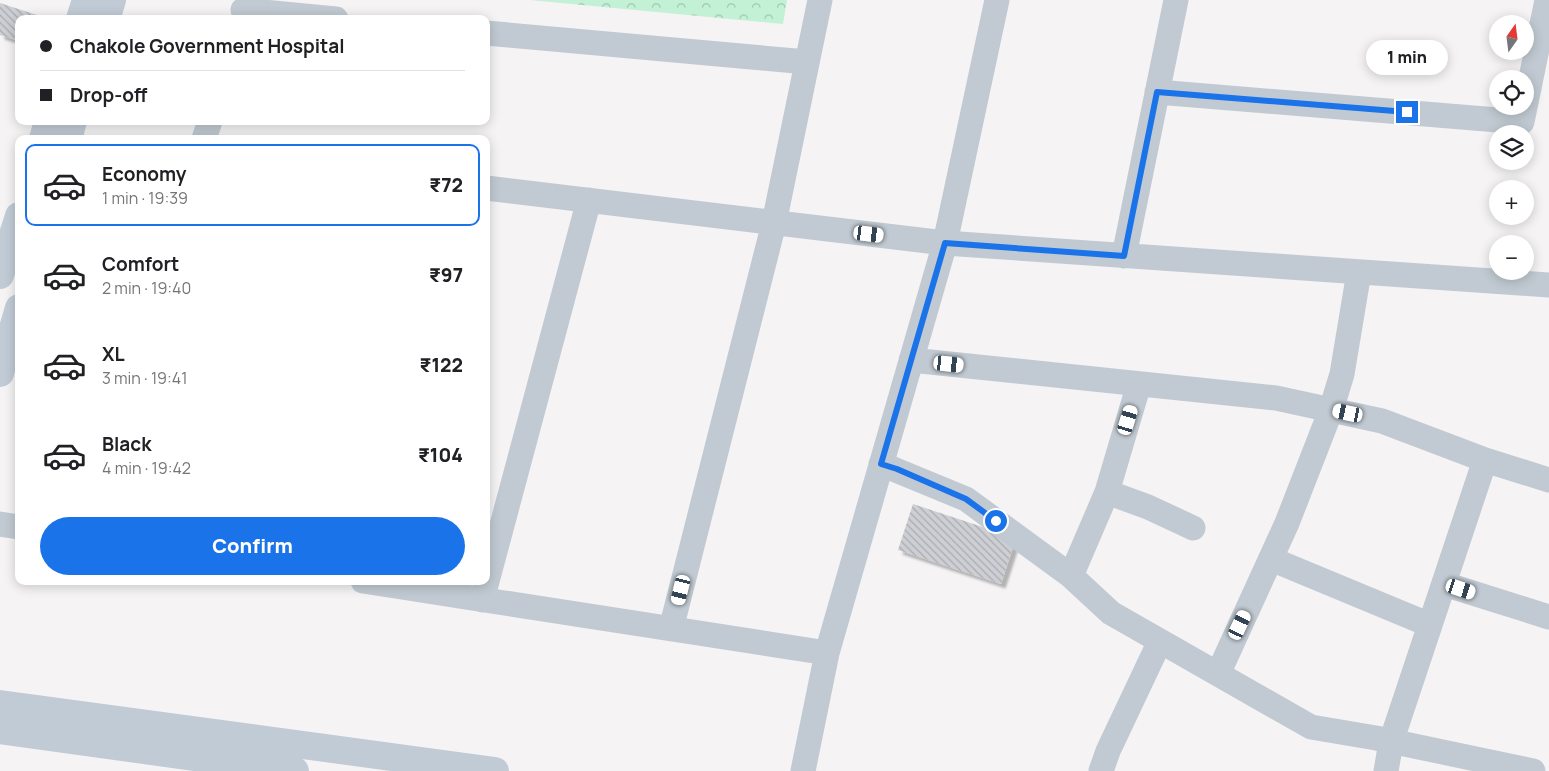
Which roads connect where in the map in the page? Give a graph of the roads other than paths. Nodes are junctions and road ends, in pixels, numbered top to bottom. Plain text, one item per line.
1 (86, 0) edge
2 (112, 0) edge
3 (820, 0) edge
4 (997, 0) edge
5 (1176, 0) edge
6 (1547, 0) edge
7 (243, 10) edge
8 (81, 15) edge
9 (107, 15) edge
10 (295, 15) edge
11 (490, 33) edge
12 (807, 62) junction
13 (1157, 92) junction
14 (490, 188) edge
15 (589, 200) junction
16 (774, 223) junction
17 (15, 228) edge
18 (945, 243) junction
19 (1124, 256) junction
20 (1359, 272) junction
21 (0, 275) edge
22 (1549, 285) edge
23 (15, 322) edge
24 (911, 360) junction
25 (0, 373) edge
26 (1139, 384) junction
27 (1331, 410) junction
28 (1485, 460) junction
29 (881, 464) junction
30 (1549, 480) edge
31 (1107, 492) junction
32 (0, 524) edge
33 (15, 526) edge
34 (1193, 528) dead end
35 (1271, 559) junction
36 (490, 570) edge
37 (1071, 576) junction
38 (1444, 584) junction
39 (388, 585) edge
40 (486, 585) edge
41 (482, 600) junction
42 (1549, 617) edge
43 (1430, 625) junction
44 (671, 629) junction
45 (1160, 641) junction
46 (827, 653) junction
47 (1218, 674) junction
48 (6, 702) edge
49 (0, 730) edge
50 (1392, 742) junction
51 (212, 755) edge
52 (295, 771) edge
53 (495, 771) edge
54 (802, 771) edge
55 (1101, 771) edge
56 (1386, 771) edge
57 (1533, 771) edge

1 - 8 main road
2 - 9 main road
3 - 12 street
4 - 18 street
5 - 13 street
6 - 13 street
7 - 10 street
11 - 12 street
12 - 16 street
13 - 19 street
14 - 15 street
15 - 16 street
15 - 36 street
16 - 18 street
16 - 44 street
17 - 21 main road
18 - 19 street
18 - 24 street
19 - 20 street
20 - 22 street
20 - 27 street
23 - 25 main road
24 - 26 street
24 - 29 street
26 - 27 street
26 - 31 street
27 - 28 street
27 - 35 street
28 - 30 street
28 - 38 street
29 - 37 street
29 - 46 street
31 - 34 street
31 - 37 street
32 - 33 street
35 - 43 street
35 - 47 street
37 - 45 street
38 - 42 street
38 - 43 street
39 - 41 street
40 - 41 street
41 - 44 street
43 - 50 street
44 - 46 street
45 - 47 street
45 - 55 street
46 - 54 street
47 - 50 street
48 - 51 main road
49 - 51 main road
50 - 56 street
50 - 57 street
51 - 52 main road
51 - 53 main road

